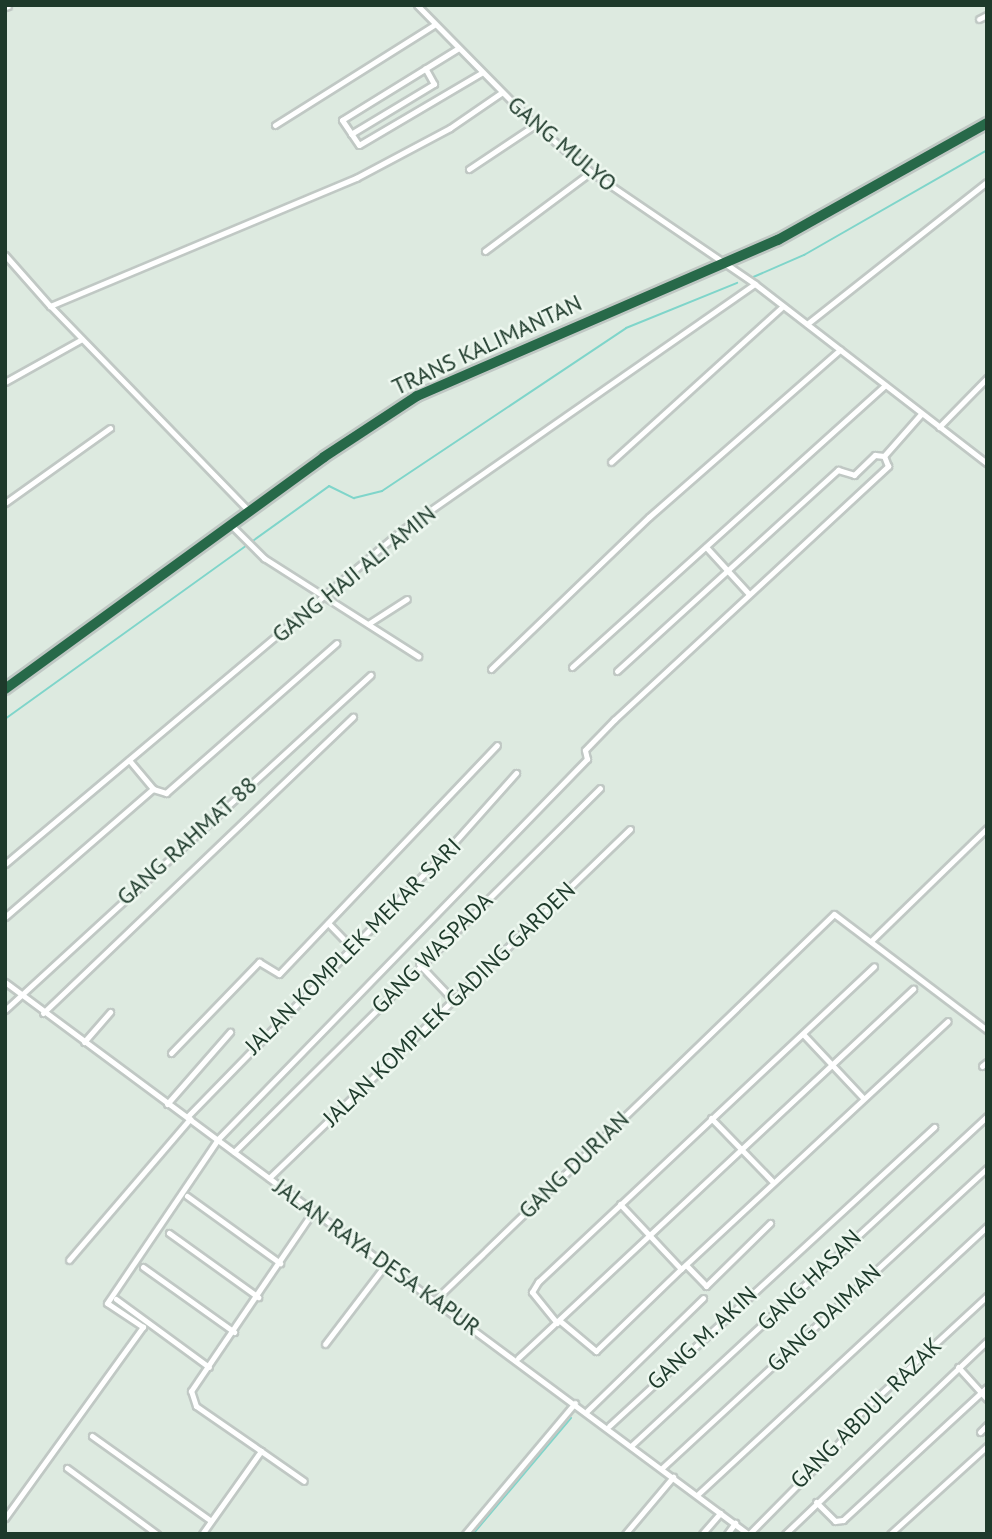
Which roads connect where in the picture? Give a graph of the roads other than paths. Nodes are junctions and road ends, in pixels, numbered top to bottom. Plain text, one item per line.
1 (417, 5) edge
2 (987, 15) edge
3 (979, 19) dead end
4 (434, 25) junction
5 (457, 49) junction
6 (425, 68) junction
7 (481, 73) junction
8 (501, 93) junction
9 (987, 123) edge
10 (275, 125) dead end
11 (535, 125) junction
12 (351, 134) junction
13 (469, 169) dead end
14 (591, 172) junction
15 (987, 182) edge
16 (485, 251) dead end
17 (5, 255) edge
18 (725, 262) junction
19 (754, 283) junction
20 (50, 306) junction
21 (783, 306) junction
22 (807, 324) junction
23 (82, 339) junction
24 (840, 350) junction
25 (987, 377) edge
26 (5, 382) edge
27 (885, 385) junction
28 (922, 414) junction
29 (939, 427) junction
30 (110, 428) dead end
31 (884, 456) junction
32 (611, 462) dead end
33 (987, 463) edge
34 (5, 503) edge
35 (249, 511) junction
36 (230, 525) junction
37 (706, 547) junction
38 (727, 570) junction
39 (748, 593) junction
40 (323, 595) junction
41 (407, 599) dead end
42 (368, 624) junction
43 (337, 643) dead end
44 (418, 656) dead end
45 (572, 667) dead end
46 (491, 669) dead end
47 (617, 671) dead end
48 (371, 675) dead end
49 (5, 689) edge
50 (353, 717) dead end
51 (496, 745) dead end
52 (129, 760) junction
53 (516, 773) dead end
54 (600, 788) dead end
55 (153, 789) junction
56 (987, 828) edge
57 (630, 829) dead end
58 (5, 864) edge
59 (5, 917) edge
60 (328, 923) junction
61 (871, 941) junction
62 (351, 947) junction
63 (419, 964) junction
64 (874, 966) dead end
65 (5, 982) edge
66 (913, 989) dead end
67 (19, 993) junction
68 (453, 1000) junction
69 (5, 1010) edge
70 (110, 1012) dead end
71 (43, 1013) junction
72 (948, 1021) dead end
73 (987, 1030) edge
74 (230, 1032) dead end
75 (803, 1034) junction
76 (84, 1042) junction
77 (172, 1053) dead end
78 (833, 1066) junction
79 (863, 1098) junction
80 (167, 1104) junction
81 (987, 1116) edge
82 (188, 1118) junction
83 (711, 1118) junction
84 (934, 1128) dead end
85 (218, 1139) junction
86 (742, 1150) junction
87 (234, 1152) junction
88 (987, 1168) edge
89 (268, 1178) junction
90 (773, 1182) junction
91 (187, 1196) dead end
92 (620, 1203) junction
93 (314, 1210) junction
94 (770, 1223) dead end
95 (987, 1226) edge
96 (169, 1233) dead end
97 (649, 1236) junction
98 (69, 1260) dead end
99 (280, 1263) junction
100 (386, 1264) junction
101 (143, 1267) dead end
102 (684, 1267) junction
103 (987, 1296) edge
104 (258, 1297) junction
105 (703, 1297) dead end
106 (116, 1299) dead end
107 (435, 1300) junction
108 (559, 1322) junction
109 (234, 1332) junction
110 (987, 1341) edge
111 (326, 1344) dead end
112 (517, 1358) junction
113 (209, 1367) junction
114 (958, 1367) junction
115 (987, 1387) edge
116 (981, 1392) junction
117 (987, 1399) edge
118 (575, 1403) junction
119 (587, 1411) junction
120 (987, 1425) edge
121 (609, 1426) junction
122 (980, 1432) dead end
123 (93, 1436) dead end
124 (632, 1445) junction
125 (987, 1446) edge
126 (261, 1451) junction
127 (67, 1468) dead end
128 (662, 1468) junction
129 (673, 1477) junction
130 (304, 1481) dead end
131 (697, 1495) junction
132 (816, 1502) junction
133 (720, 1513) junction
134 (5, 1518) edge
135 (211, 1521) junction
136 (734, 1523) junction
137 (157, 1534) edge
138 (202, 1534) edge
139 (465, 1534) edge
140 (625, 1534) edge
141 (702, 1534) edge
142 (727, 1534) edge
143 (748, 1534) edge
144 (785, 1534) edge
145 (890, 1534) edge

1 - 4 street, GANG MULYO
2 - 3 street
4 - 5 street, GANG MULYO
4 - 10 street
5 - 6 street
5 - 7 street, GANG MULYO
6 - 12 street
6 - 12 street
7 - 8 street, GANG MULYO
7 - 12 street
8 - 11 street, GANG MULYO
8 - 20 street
9 - 18 highway, TRANS KALIMANTAN
11 - 13 street
11 - 14 street, GANG MULYO
14 - 16 street
14 - 18 street, GANG MULYO
15 - 22 street
17 - 20 street
18 - 19 street, GANG MULYO
18 - 35 highway, TRANS KALIMANTAN
19 - 21 street, GANG MULYO
19 - 40 street, GANG HAJI ALI AMIN
20 - 23 street
21 - 22 street, GANG MULYO
21 - 32 street
22 - 24 street, GANG MULYO
23 - 26 street
23 - 35 street
24 - 27 street, GANG MULYO
24 - 46 street
25 - 29 street
27 - 28 street, GANG MULYO
27 - 37 street
28 - 29 street, GANG MULYO
28 - 31 street
29 - 33 street, GANG MULYO
30 - 34 street
31 - 38 street
31 - 39 street
35 - 36 highway, TRANS KALIMANTAN
36 - 40 street
36 - 49 highway, TRANS KALIMANTAN
37 - 38 street
37 - 45 street
38 - 39 street
38 - 47 street
39 - 85 street
40 - 42 street
40 - 52 street, GANG HAJI ALI AMIN
41 - 42 street
42 - 44 street
43 - 55 street
48 - 67 street, GANG RAHMAT 88
50 - 71 street
51 - 60 street
52 - 55 street
52 - 58 street, GANG HAJI ALI AMIN
53 - 62 street, JALAN KOMPLEK MEKAR SARI
54 - 63 street, GANG WASPADA
55 - 59 street
56 - 61 street
57 - 68 street, JALAN KOMPLEK GADING GARDEN
60 - 62 street
60 - 77 street
61 - 73 street
61 - 107 street, GANG DURIAN
62 - 82 street, JALAN KOMPLEK MEKAR SARI
63 - 68 street
63 - 87 street, GANG WASPADA
64 - 75 street
65 - 67 street, JALAN RAYA DESA KAPUR
66 - 78 street
67 - 69 street, GANG RAHMAT 88
67 - 71 street, JALAN RAYA DESA KAPUR
68 - 89 street, JALAN KOMPLEK GADING GARDEN
70 - 76 street
71 - 76 street, JALAN RAYA DESA KAPUR
72 - 79 street
74 - 80 street
75 - 78 street
75 - 83 street
76 - 80 street, JALAN RAYA DESA KAPUR
78 - 79 street
78 - 86 street
79 - 90 street
80 - 82 street, JALAN RAYA DESA KAPUR
81 - 124 street, GANG HASAN
82 - 85 street, JALAN RAYA DESA KAPUR
82 - 98 street, JALAN KOMPLEK MEKAR SARI
83 - 86 street
83 - 92 street
84 - 121 street, GANG M. AKIN
85 - 87 street, JALAN RAYA DESA KAPUR
85 - 134 street
86 - 90 street
86 - 97 street
87 - 89 street, JALAN RAYA DESA KAPUR
88 - 128 street, GANG DAIMAN
89 - 93 street, JALAN RAYA DESA KAPUR
90 - 102 street
91 - 99 street
92 - 97 street
92 - 108 street
93 - 99 street
93 - 100 street, JALAN RAYA DESA KAPUR
94 - 102 street
95 - 131 street
96 - 104 street
97 - 102 street
97 - 108 street
99 - 104 street
100 - 107 street, JALAN RAYA DESA KAPUR
100 - 111 street
101 - 109 street
102 - 108 street
103 - 143 street, GANG ABDUL RAZAK
104 - 109 street
105 - 119 street
106 - 113 street
107 - 112 street, JALAN RAYA DESA KAPUR
108 - 112 street
109 - 113 street
110 - 114 street
112 - 118 street, JALAN RAYA DESA KAPUR
113 - 126 street
114 - 116 street
114 - 132 street
115 - 116 street
116 - 117 street
116 - 132 street
118 - 119 street, JALAN RAYA DESA KAPUR
118 - 139 street
119 - 121 street, JALAN RAYA DESA KAPUR
120 - 122 street
121 - 124 street, JALAN RAYA DESA KAPUR
123 - 135 street
124 - 128 street, JALAN RAYA DESA KAPUR
125 - 145 street
126 - 130 street
126 - 135 street
127 - 137 street
128 - 129 street, JALAN RAYA DESA KAPUR
129 - 131 street, JALAN RAYA DESA KAPUR
129 - 140 street
131 - 133 street, JALAN RAYA DESA KAPUR
132 - 144 street
133 - 136 street, JALAN RAYA DESA KAPUR
133 - 141 street
135 - 138 street
136 - 142 street
136 - 143 street, JALAN RAYA DESA KAPUR

